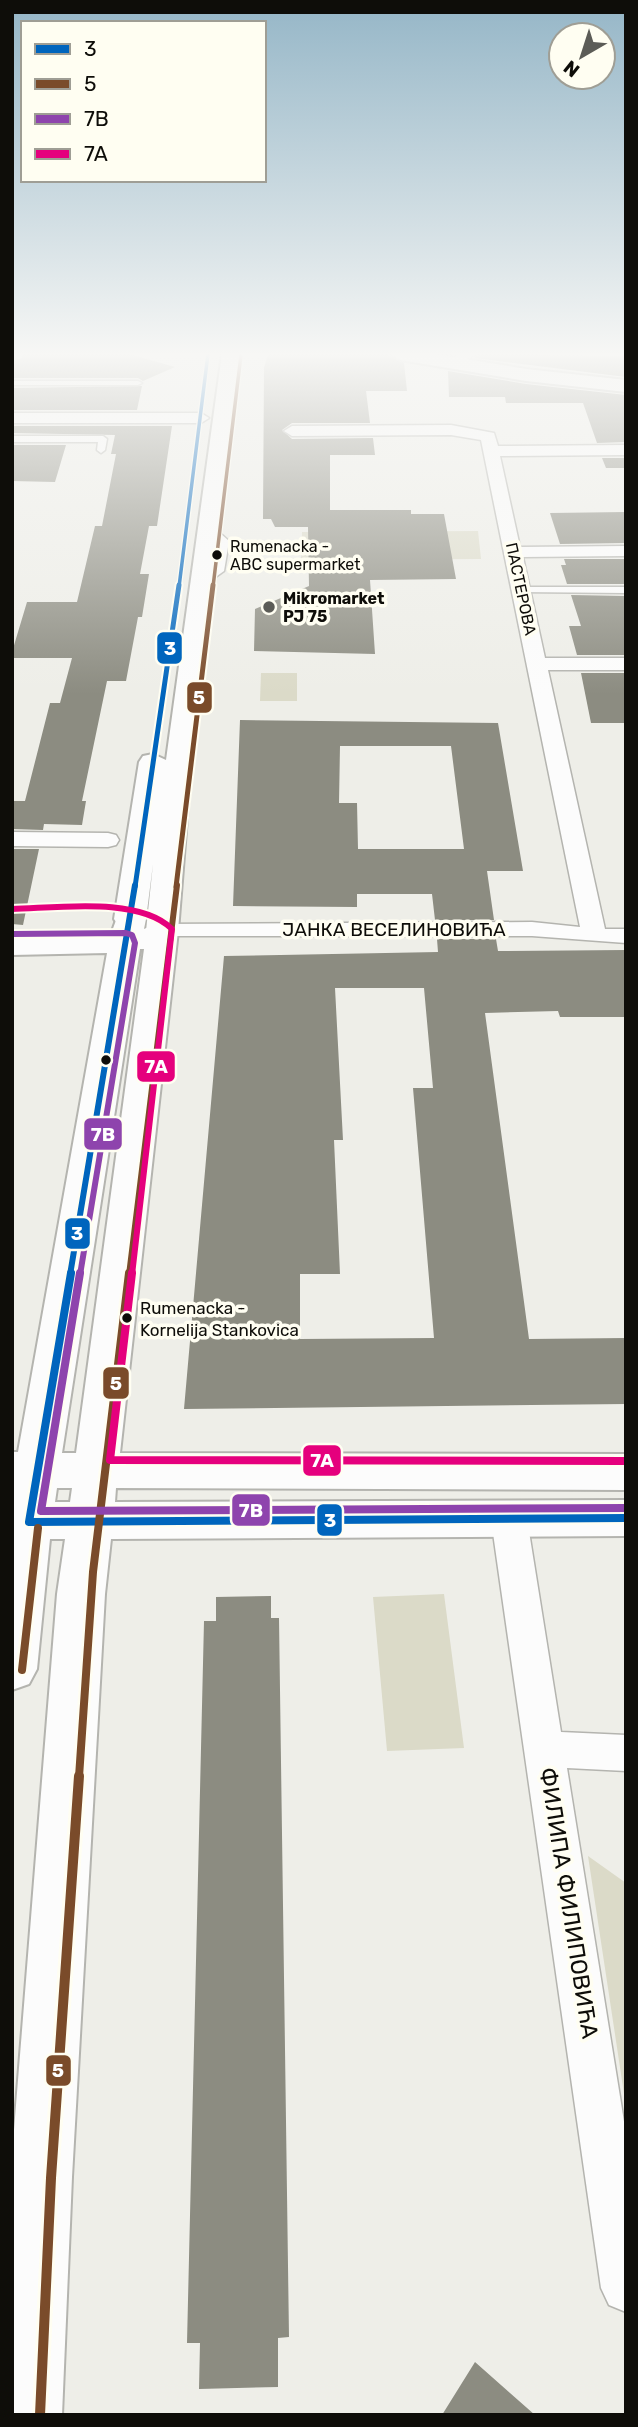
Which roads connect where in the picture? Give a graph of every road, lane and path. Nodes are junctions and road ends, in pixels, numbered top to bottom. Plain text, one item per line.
1 (195, 467) edge
2 (217, 467) edge
3 (496, 467) edge
4 (626, 551) edge
5 (514, 552) junction
6 (522, 590) junction
7 (626, 590) edge
8 (537, 664) junction
9 (626, 664) edge
10 (12, 839) edge
11 (108, 840) dead end
12 (12, 920) edge
13 (139, 931) junction
14 (594, 936) junction
15 (626, 936) edge
16 (12, 945) edge
17 (24, 1470) edge
18 (98, 1470) junction
19 (626, 1472) edge
20 (626, 1518) edge
21 (509, 1519) junction
22 (90, 1521) junction
23 (20, 1522) edge
24 (12, 1669) edge
25 (546, 1749) junction
26 (626, 1753) edge
27 (27, 2178) edge
28 (625, 2280) edge
29 (29, 2415) edge

1 - 13 street
2 - 13 street
3 - 5 street, ПАСТЕРОВА
4 - 5 street
5 - 6 street, ПАСТЕРОВА
6 - 7 lane
6 - 8 street, ПАСТЕРОВА
8 - 9 street
8 - 14 street, ПАСТЕРОВА
10 - 11 street
12 - 13 street
13 - 14 street, ЈАНКА ВЕСЕЛИНОВИЋА
13 - 16 street
13 - 17 street
13 - 18 street
14 - 15 street, ЈАНКА ВЕСЕЛИНОВИЋА
17 - 18 street
17 - 23 street
18 - 19 street
18 - 22 street
20 - 21 street
21 - 22 street
21 - 25 street, ФИЛИПА ФИЛИПОВИЋА
22 - 23 street
22 - 27 street
23 - 24 street
25 - 26 street
25 - 28 street, ФИЛИПА ФИЛИПОВИЋА
27 - 29 street

